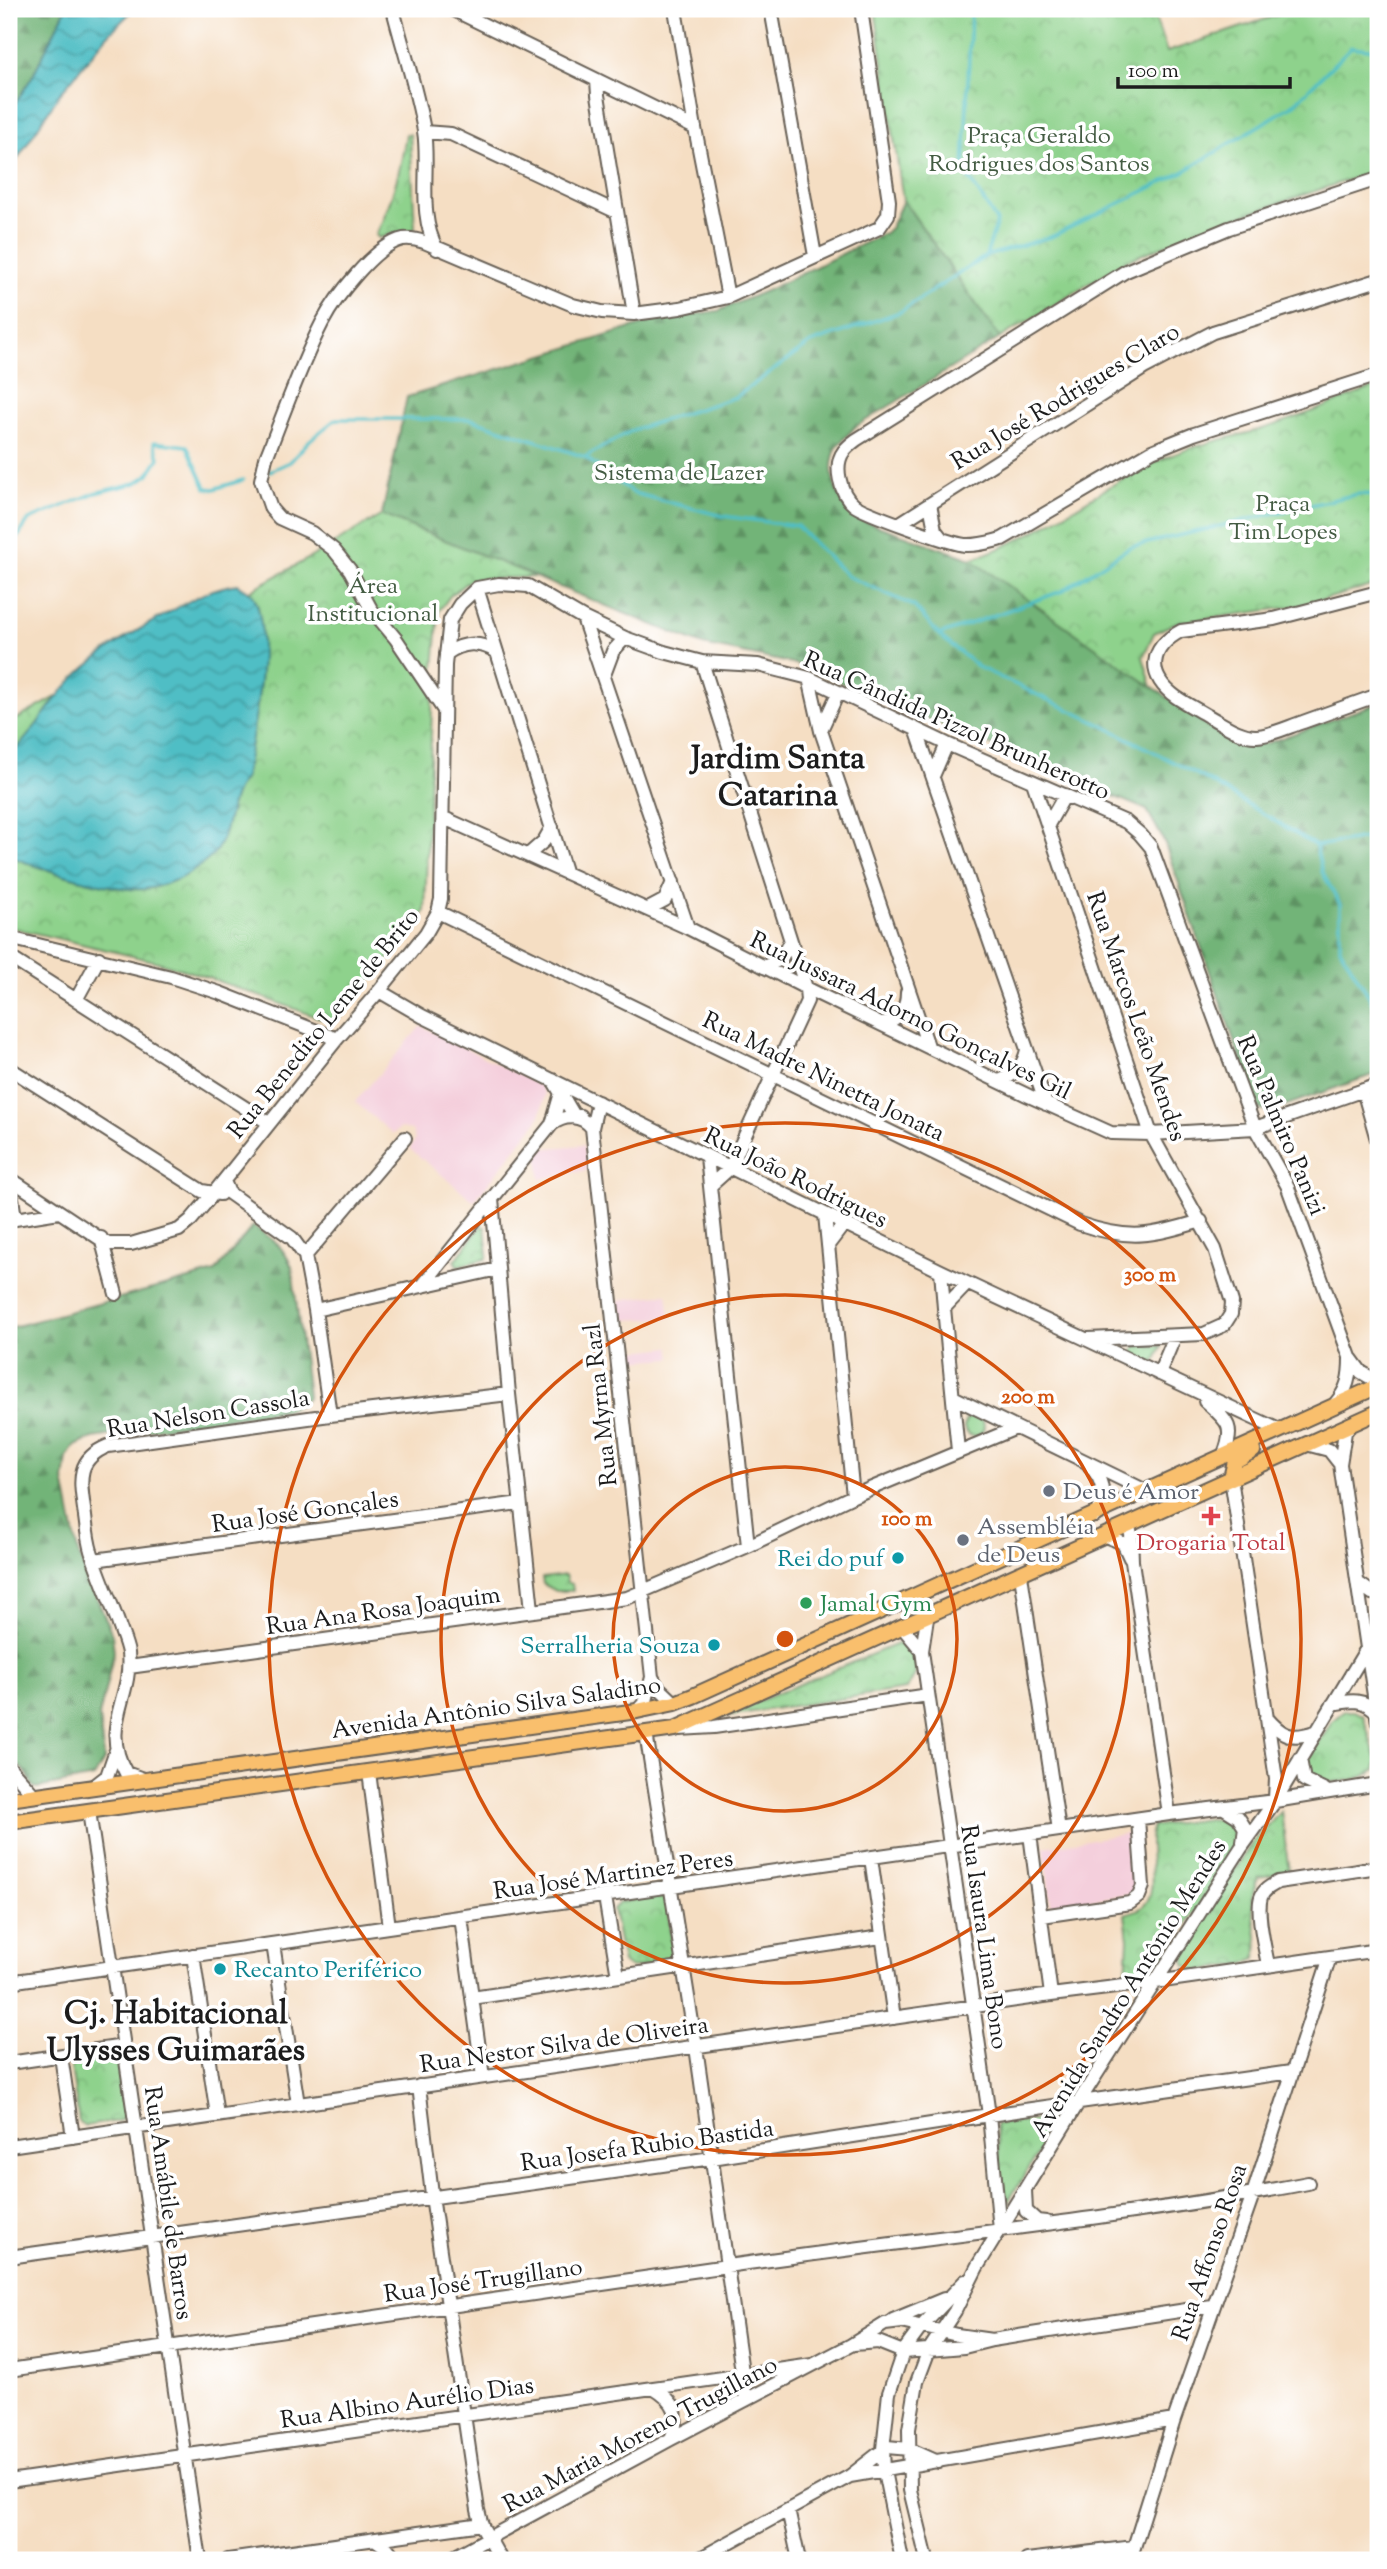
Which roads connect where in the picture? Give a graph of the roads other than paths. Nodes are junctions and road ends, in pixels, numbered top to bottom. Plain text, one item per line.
1 (393, 9) edge
2 (452, 9) edge
3 (675, 9) edge
4 (771, 9) edge
5 (861, 9) edge
6 (597, 80) junction
7 (695, 128) junction
8 (424, 132) junction
9 (1378, 179) edge
10 (617, 212) junction
11 (437, 249) junction
12 (815, 256) junction
13 (1378, 280) edge
14 (728, 297) junction
15 (634, 314) junction
16 (1378, 375) edge
17 (930, 504) junction
18 (900, 523) junction
19 (942, 538) junction
20 (477, 588) junction
21 (1378, 592) edge
22 (583, 618) junction
23 (625, 638) junction
24 (497, 652) junction
25 (446, 654) junction
26 (702, 662) junction
27 (604, 676) junction
28 (808, 678) junction
29 (838, 693) junction
30 (1378, 695) edge
31 (443, 709) junction
32 (916, 729) junction
33 (821, 731) junction
34 (947, 744) junction
35 (933, 776) junction
36 (1033, 782) junction
37 (1065, 796) junction
38 (444, 818) junction
39 (1049, 823) junction
40 (552, 827) junction
41 (1140, 834) joint
42 (528, 855) junction
43 (565, 871) junction
44 (673, 882) junction
45 (648, 909) junction
46 (438, 912) junction
47 (688, 928) junction
48 (10, 938) edge
49 (790, 941) junction
50 (99, 958) junction
51 (14, 960) edge
52 (764, 967) junction
53 (806, 988) junction
54 (907, 989) junction
55 (379, 991) junction
56 (76, 1000) junction
57 (883, 1025) junction
58 (337, 1039) junction
59 (928, 1046) junction
60 (1027, 1049) junction
61 (9, 1068) edge
62 (774, 1075) junction
63 (553, 1079) junction
64 (999, 1081) junction
65 (1378, 1085) edge
66 (1363, 1090) junction
67 (561, 1093) junction
68 (1046, 1104) junction
69 (596, 1107) junction
70 (615, 1114) junction
71 (575, 1117) junction
72 (269, 1123) junction
73 (552, 1124) junction
74 (592, 1128) junction
75 (1255, 1128) junction
76 (1151, 1135) junction
77 (405, 1139) dead end
78 (1378, 1143) edge
79 (707, 1157) junction
80 (730, 1168) junction
81 (9, 1178) edge
82 (710, 1186) junction
83 (226, 1187) junction
84 (213, 1195) junction
85 (492, 1199) junction
86 (59, 1212) junction
87 (825, 1215) junction
88 (12, 1219) edge
89 (1201, 1221) junction
90 (844, 1224) junction
91 (101, 1238) junction
92 (119, 1245) junction
93 (828, 1245) junction
94 (305, 1256) junction
95 (440, 1264) junction
96 (498, 1269) junction
97 (110, 1270) junction
98 (941, 1271) junction
99 (448, 1280) junction
100 (967, 1283) junction
101 (423, 1285) junction
102 (116, 1294) dead end
103 (944, 1308) junction
104 (315, 1310) junction
105 (1175, 1336) junction
106 (1084, 1339) junction
107 (1350, 1357) junction
108 (1159, 1374) junction
109 (1378, 1384) edge
110 (1197, 1393) junction
111 (509, 1394) junction
112 (953, 1397) junction
113 (1334, 1405) junction
114 (1378, 1412) edge
115 (330, 1415) junction
116 (1350, 1425) junction
117 (1016, 1428) junction
118 (1279, 1430) junction
119 (1306, 1444) junction
120 (958, 1451) junction
121 (1224, 1454) junction
122 (1084, 1460) junction
123 (1340, 1464) junction
124 (1231, 1478) junction
125 (1146, 1491) junction
126 (853, 1496) junction
127 (520, 1503) junction
128 (1101, 1513) junction
129 (1144, 1519) junction
130 (1127, 1527) junction
131 (1105, 1536) junction
132 (748, 1546) junction
133 (1132, 1547) junction
134 (94, 1560) junction
135 (1132, 1561) junction
136 (1021, 1575) junction
137 (1358, 1583) junction
138 (642, 1593) junction
139 (1378, 1594) edge
140 (532, 1610) junction
141 (927, 1618) junction
142 (869, 1619) junction
143 (903, 1628) junction
144 (1378, 1630) edge
145 (1367, 1647) junction
146 (922, 1651) junction
147 (129, 1667) junction
148 (652, 1677) junction
149 (928, 1695) junction
150 (675, 1703) junction
151 (1333, 1704) junction
152 (637, 1712) junction
153 (1266, 1716) junction
154 (1378, 1718) edge
155 (676, 1729) junction
156 (1315, 1732) junction
157 (646, 1733) junction
158 (117, 1746) junction
159 (1300, 1759) junction
160 (9, 1768) edge
161 (369, 1772) junction
162 (145, 1779) junction
163 (1378, 1784) edge
164 (93, 1787) junction
165 (1329, 1791) junction
166 (34, 1795) junction
167 (9, 1799) edge
168 (1275, 1801) junction
169 (1223, 1807) junction
170 (89, 1811) junction
171 (1168, 1814) junction
172 (1138, 1819) junction
173 (9, 1822) edge
174 (1059, 1830) junction
175 (1030, 1834) junction
176 (951, 1847) junction
177 (1241, 1848) junction
178 (871, 1858) junction
179 (1378, 1867) edge
180 (671, 1887) junction
181 (606, 1896) junction
182 (1042, 1916) junction
183 (461, 1917) junction
184 (389, 1927) junction
185 (881, 1937) junction
186 (273, 1944) junction
187 (1378, 1950) edge
188 (193, 1955) junction
189 (1330, 1957) junction
190 (1268, 1965) junction
191 (684, 1966) junction
192 (113, 1967) junction
193 (618, 1976) junction
194 (9, 1982) edge
195 (1156, 1982) junction
196 (1126, 1986) junction
197 (1051, 1995) junction
198 (472, 1998) junction
199 (973, 2007) junction
200 (1140, 2008) junction
201 (894, 2018) junction
202 (124, 2046) junction
203 (696, 2047) junction
204 (61, 2056) junction
205 (9, 2063) edge
206 (1291, 2072) junction
207 (483, 2077) junction
208 (419, 2086) junction
209 (1079, 2103) junction
210 (298, 2104) junction
211 (217, 2115) junction
212 (989, 2115) junction
213 (137, 2127) junction
214 (73, 2137) junction
215 (9, 2146) edge
216 (712, 2158) junction
217 (1308, 2183) dead end
218 (1026, 2189) junction
219 (1253, 2194) junction
220 (432, 2198) junction
221 (1049, 2223) junction
222 (1000, 2230) junction
223 (964, 2234) junction
224 (153, 2236) junction
225 (985, 2254) junction
226 (9, 2257) edge
227 (726, 2266) junction
228 (977, 2267) junction
229 (948, 2298) junction
230 (1212, 2306) junction
231 (449, 2307) junction
232 (955, 2311) junction
233 (885, 2324) junction
234 (922, 2326) junction
235 (943, 2330) junction
236 (962, 2336) junction
237 (992, 2340) junction
238 (851, 2344) junction
239 (169, 2347) junction
240 (929, 2350) junction
241 (903, 2352) junction
242 (812, 2365) junction
243 (9, 2370) edge
244 (742, 2375) junction
245 (775, 2385) junction
246 (653, 2388) junction
247 (746, 2400) junction
248 (463, 2414) junction
249 (1174, 2420) junction
250 (671, 2439) junction
251 (883, 2449) junction
252 (909, 2449) junction
253 (185, 2454) junction
254 (937, 2462) junction
255 (909, 2467) junction
256 (884, 2471) junction
257 (850, 2476) junction
258 (9, 2480) edge
259 (910, 2490) junction
260 (887, 2491) junction
261 (788, 2510) junction
262 (482, 2524) junction
263 (489, 2539) junction
264 (376, 2540) junction
265 (1132, 2554) edge
266 (200, 2560) edge
267 (229, 2560) edge
268 (397, 2560) edge
269 (448, 2560) edge
270 (501, 2560) edge
271 (697, 2560) edge
272 (799, 2560) edge
273 (902, 2560) edge
274 (927, 2560) edge
275 (1027, 2560) edge

1 - 8 street
2 - 6 street
3 - 7 street
4 - 12 street
5 - 12 street
6 - 7 street
6 - 10 street
7 - 14 street
8 - 10 street
8 - 11 street
9 - 18 street
10 - 15 street
11 - 15 street
11 - 31 street
12 - 14 street
13 - 17 street, Rua José Rodrigues Claro
14 - 15 street
16 - 19 street
17 - 18 street, Rua José Rodrigues Claro
17 - 19 street
18 - 19 street
20 - 22 street, Rua Cândida Pizzol Brunherotto
20 - 24 street
20 - 25 street, Rua Benedito Leme de Brito
21 - 30 street
22 - 23 street, Rua Cândida Pizzol Brunherotto
22 - 27 street
23 - 26 street, Rua Cândida Pizzol Brunherotto
23 - 27 street
24 - 25 street
24 - 40 street
25 - 31 street, Rua Benedito Leme de Brito
26 - 28 street, Rua Cândida Pizzol Brunherotto
26 - 49 street
27 - 44 street
28 - 29 street, Rua Cândida Pizzol Brunherotto
28 - 33 street
29 - 32 street, Rua Cândida Pizzol Brunherotto
29 - 33 street
31 - 38 street, Rua Benedito Leme de Brito
32 - 34 street, Rua Cândida Pizzol Brunherotto
32 - 35 street
33 - 54 street
34 - 35 street
34 - 36 street, Rua Cândida Pizzol Brunherotto
35 - 60 street
36 - 37 street, Rua Cândida Pizzol Brunherotto
36 - 39 street, Rua Marcos Leão Mendes
37 - 39 street
37 - 41 street, Rua Cândida Pizzol Brunherotto
38 - 42 street, Rua Jussara Adorno Gonçalves Gil
38 - 46 street, Rua Benedito Leme de Brito
39 - 76 street, Rua Marcos Leão Mendes
40 - 42 street
40 - 43 street
41 - 75 street, Rua Palmiro Panizi
42 - 43 street, Rua Jussara Adorno Gonçalves Gil
43 - 45 street, Rua Jussara Adorno Gonçalves Gil
44 - 45 street
44 - 47 street
45 - 47 street, Rua Jussara Adorno Gonçalves Gil
46 - 55 street, Rua Benedito Leme de Brito
46 - 62 street, Rua Madre Ninetta Jonata
47 - 52 street, Rua Jussara Adorno Gonçalves Gil
48 - 50 street
48 - 51 street
49 - 52 street
49 - 53 street
50 - 56 street
50 - 58 street
51 - 56 street
52 - 53 street, Rua Jussara Adorno Gonçalves Gil
53 - 57 street, Rua Jussara Adorno Gonçalves Gil
53 - 62 street
54 - 57 street
54 - 59 street
55 - 58 street, Rua Benedito Leme de Brito
55 - 63 street, Rua João Rodrigues
56 - 72 street
57 - 59 street, Rua Jussara Adorno Gonçalves Gil
58 - 72 street, Rua Benedito Leme de Brito
59 - 64 street, Rua Jussara Adorno Gonçalves Gil
60 - 64 street
60 - 68 street
61 - 84 street
62 - 80 street
62 - 89 street, Rua Madre Ninetta Jonata
63 - 67 street
63 - 69 street, Rua João Rodrigues
64 - 68 street, Rua Jussara Adorno Gonçalves Gil
65 - 66 street, Rua Jussara Adorno Gonçalves Gil
66 - 75 street, Rua Jussara Adorno Gonçalves Gil
66 - 78 street
67 - 71 street
67 - 73 street
68 - 76 street, Rua Jussara Adorno Gonçalves Gil
69 - 70 street, Rua João Rodrigues
69 - 71 street
69 - 74 street, Rua Myrna Razl
70 - 74 street
70 - 79 street, Rua João Rodrigues
71 - 73 street
71 - 74 street
72 - 83 street, Rua Benedito Leme de Brito
73 - 85 street
74 - 138 street, Rua Myrna Razl
75 - 76 street, Rua Jussara Adorno Gonçalves Gil
75 - 107 street, Rua Palmiro Panizi
76 - 89 street, Rua Marcos Leão Mendes
77 - 94 street
79 - 80 street, Rua João Rodrigues
79 - 82 street
80 - 82 street
80 - 87 street, Rua João Rodrigues
81 - 86 street
81 - 88 street
82 - 132 street
83 - 84 street, Rua Benedito Leme de Brito
83 - 94 street
84 - 92 street, Rua Benedito Leme de Brito
85 - 95 street
85 - 96 street
86 - 88 street
86 - 91 street
87 - 90 street, Rua João Rodrigues
87 - 93 street
89 - 105 street, Rua Marcos Leão Mendes
90 - 93 street
90 - 98 street, Rua João Rodrigues
91 - 92 street
91 - 97 street
92 - 97 street
93 - 126 street
94 - 104 street
95 - 99 street
95 - 101 street
96 - 99 street
96 - 111 street
97 - 102 street
98 - 100 street, Rua João Rodrigues
98 - 103 street
99 - 101 street
100 - 103 street
100 - 106 street, Rua João Rodrigues
101 - 104 street
103 - 112 street
104 - 115 street
105 - 106 street, Rua Marcos Leão Mendes
105 - 108 street
106 - 108 street, Rua João Rodrigues
107 - 109 street, Rua Palmiro Panizi
107 - 113 street, Rua Palmiro Panizi
108 - 110 street, Rua João Rodrigues
109 - 113 main road
110 - 118 street, Rua João Rodrigues
110 - 121 street, Rua João Rodrigues
111 - 115 street, Rua Nelson Cassola
111 - 127 street
112 - 117 street
112 - 120 street
113 - 118 main road
113 - 124 main road
114 - 116 main road
115 - 134 street, Rua Nelson Cassola
116 - 119 main road
116 - 123 street
117 - 120 street, Rua Ana Rosa Joaquim
117 - 122 street
118 - 121 main road
119 - 123 street
119 - 124 main road
120 - 126 street, Rua Ana Rosa Joaquim
121 - 125 main road
122 - 125 street
122 - 128 street
123 - 137 street
124 - 129 main road
124 - 153 street
125 - 128 main road, Avenida Antônio Silva Saladino
126 - 132 street, Rua Ana Rosa Joaquim
127 - 134 street, Rua José Gonçales
127 - 140 street
128 - 130 main road
128 - 142 main road, Avenida Antônio Silva Saladino
129 - 130 main road
129 - 133 street
130 - 131 main road
130 - 133 street
131 - 135 street
131 - 136 main road
132 - 138 street, Rua Ana Rosa Joaquim
133 - 135 street
134 - 147 street, Rua Nelson Cassola
135 - 171 street
136 - 141 main road
136 - 174 street
137 - 139 street
137 - 145 street
138 - 140 street, Rua Ana Rosa Joaquim
138 - 148 street, Rua Myrna Razl
140 - 147 street, Rua Ana Rosa Joaquim
141 - 143 main road, Avenida Antônio Silva Saladino
141 - 146 street, Rua Isaura Lima Bono
142 - 143 main road
142 - 150 main road, Avenida Antônio Silva Saladino
143 - 146 street
143 - 155 main road, Avenida Antônio Silva Saladino
144 - 145 street, Avenida Sandro Antônio Mendes
145 - 151 street, Avenida Sandro Antônio Mendes
145 - 154 street
146 - 149 street, Rua Isaura Lima Bono
147 - 158 street, Rua Nelson Cassola
148 - 150 street
148 - 152 street, Rua Myrna Razl
149 - 155 street
149 - 176 street, Rua Isaura Lima Bono
150 - 152 main road, Avenida Antônio Silva Saladino
151 - 154 street
151 - 156 street, Avenida Sandro Antônio Mendes
152 - 162 main road, Avenida Antônio Silva Saladino
153 - 156 street
153 - 168 street
155 - 157 main road, Avenida Antônio Silva Saladino
156 - 159 street, Avenida Sandro Antônio Mendes
157 - 161 main road, Avenida Antônio Silva Saladino
157 - 180 street
158 - 162 street, Rua Nelson Cassola
158 - 164 street, Rua Nelson Cassola
159 - 165 street
159 - 168 street, Avenida Sandro Antônio Mendes
160 - 166 street
161 - 170 main road, Avenida Antônio Silva Saladino
161 - 184 street
162 - 164 main road, Avenida Antônio Silva Saladino
163 - 165 street, Rua José Martinez Peres
164 - 166 main road, Avenida Antônio Silva Saladino
165 - 168 street, Rua José Martinez Peres
166 - 167 main road, Avenida Antônio Silva Saladino
168 - 169 street, Rua José Martinez Peres
168 - 177 street, Avenida Sandro Antônio Mendes
169 - 171 street, Rua José Martinez Peres
169 - 177 street
170 - 173 main road, Avenida Antônio Silva Saladino
170 - 192 street, Rua Amábile de Barros
171 - 172 street, Rua José Martinez Peres
172 - 174 street, Rua José Martinez Peres
172 - 182 street
174 - 175 street, Rua José Martinez Peres
175 - 176 street, Rua José Martinez Peres
175 - 182 street
176 - 178 street, Rua José Martinez Peres
176 - 199 street, Rua Isaura Lima Bono
177 - 195 street, Avenida Sandro Antônio Mendes
178 - 180 street, Rua José Martinez Peres
178 - 185 street
179 - 190 street
180 - 181 street, Rua José Martinez Peres
180 - 191 street
181 - 183 street, Rua José Martinez Peres
181 - 193 street
182 - 197 street
183 - 184 street, Rua José Martinez Peres
183 - 198 street
184 - 186 street, Rua José Martinez Peres
185 - 191 street
185 - 201 street
186 - 188 street, Rua José Martinez Peres
186 - 210 street
187 - 189 street, Rua Nestor Silva de Oliveira
188 - 192 street, Rua José Martinez Peres
188 - 211 street
189 - 190 street, Rua Nestor Silva de Oliveira
189 - 206 street, Rua Affonso Rosa
190 - 195 street, Rua Nestor Silva de Oliveira
191 - 193 street
191 - 203 street
192 - 194 street, Rua José Martinez Peres
192 - 202 street, Rua Amábile de Barros
193 - 198 street
195 - 196 street, Rua Nestor Silva de Oliveira
195 - 200 street, Avenida Sandro Antônio Mendes
196 - 197 street, Rua Nestor Silva de Oliveira
196 - 200 street
197 - 199 street, Rua Nestor Silva de Oliveira
198 - 207 street
199 - 201 street, Rua Nestor Silva de Oliveira
199 - 212 street, Rua Isaura Lima Bono
200 - 209 street, Avenida Sandro Antônio Mendes
201 - 203 street, Rua Nestor Silva de Oliveira
202 - 204 street
202 - 213 street, Rua Amábile de Barros
203 - 207 street, Rua Nestor Silva de Oliveira
203 - 216 street
204 - 205 street
204 - 214 street
206 - 209 street, Rua Josefa Rubio Bastida
206 - 219 street, Rua Affonso Rosa
207 - 208 street, Rua Nestor Silva de Oliveira
208 - 210 street, Rua Nestor Silva de Oliveira
208 - 220 street
209 - 212 street, Rua Josefa Rubio Bastida
209 - 218 street, Avenida Sandro Antônio Mendes
210 - 211 street, Rua Nestor Silva de Oliveira
211 - 213 street, Rua Nestor Silva de Oliveira
212 - 216 street, Rua Josefa Rubio Bastida
212 - 222 street, Rua Isaura Lima Bono
213 - 214 street, Rua Nestor Silva de Oliveira
213 - 224 street, Rua Amábile de Barros
214 - 215 street, Rua Nestor Silva de Oliveira
216 - 220 street, Rua Josefa Rubio Bastida
216 - 227 street
217 - 219 street, Rua José Trugillano
218 - 221 street
218 - 222 street, Avenida Sandro Antônio Mendes
219 - 221 street, Rua José Trugillano
219 - 230 street, Rua Affonso Rosa
220 - 224 street, Rua Josefa Rubio Bastida
220 - 231 street
221 - 222 street, Rua José Trugillano
222 - 223 street, Rua José Trugillano
222 - 225 street, Avenida Sandro Antônio Mendes
223 - 225 street
223 - 227 street, Rua José Trugillano
224 - 226 street, Rua Josefa Rubio Bastida
224 - 239 street, Rua Amábile de Barros
225 - 228 street, Avenida Sandro Antônio Mendes
227 - 231 street, Rua José Trugillano
227 - 244 street
228 - 229 street, Avenida Sandro Antônio Mendes
228 - 232 street, Avenida Sandro Antônio Mendes
229 - 233 street, Rua Maria Moreno Trugillano
229 - 234 street, Avenida Sandro Antônio Mendes
230 - 237 street
230 - 249 street, Rua Affonso Rosa
231 - 239 street, Rua José Trugillano
231 - 248 street
232 - 235 street, Avenida Sandro Antônio Mendes
232 - 236 street
233 - 234 street
233 - 238 street, Rua Maria Moreno Trugillano
234 - 235 street
234 - 241 street, Avenida Sandro Antônio Mendes
235 - 236 street
235 - 240 street, Avenida Sandro Antônio Mendes
236 - 237 street
237 - 240 street
238 - 241 street, Rua Maria Moreno Trugillano
238 - 242 street, Rua Maria Moreno Trugillano
239 - 243 street, Rua José Trugillano
239 - 253 street, Rua Amábile de Barros
240 - 241 street
240 - 252 street, Avenida Sandro Antônio Mendes
241 - 251 street, Avenida Sandro Antônio Mendes
242 - 244 street, Rua Albino Aurélio Dias
242 - 245 street, Rua Maria Moreno Trugillano
244 - 245 street
244 - 246 street, Rua Albino Aurélio Dias
244 - 247 street
245 - 247 street, Rua Maria Moreno Trugillano
246 - 248 street, Rua Albino Aurélio Dias
246 - 250 street
247 - 250 street, Rua Maria Moreno Trugillano
248 - 253 street, Rua Albino Aurélio Dias
248 - 262 street
249 - 254 street
249 - 265 street, Rua Affonso Rosa
250 - 263 street, Rua Maria Moreno Trugillano
251 - 252 street
251 - 256 street, Avenida Sandro Antônio Mendes
251 - 257 street
252 - 254 street
252 - 255 street, Avenida Sandro Antônio Mendes
253 - 258 street, Rua Albino Aurélio Dias
253 - 266 street, Rua Amábile de Barros
254 - 255 street
254 - 259 street
255 - 256 street
255 - 259 street, Avenida Sandro Antônio Mendes
256 - 257 street
256 - 260 street, Avenida Sandro Antônio Mendes
257 - 260 street
257 - 261 street
259 - 274 street, Avenida Sandro Antônio Mendes
260 - 273 street, Avenida Sandro Antônio Mendes
261 - 271 street
261 - 272 street
262 - 263 street
262 - 264 street
263 - 269 street, Rua Maria Moreno Trugillano
263 - 270 street
264 - 267 street
264 - 268 street
265 - 275 street

